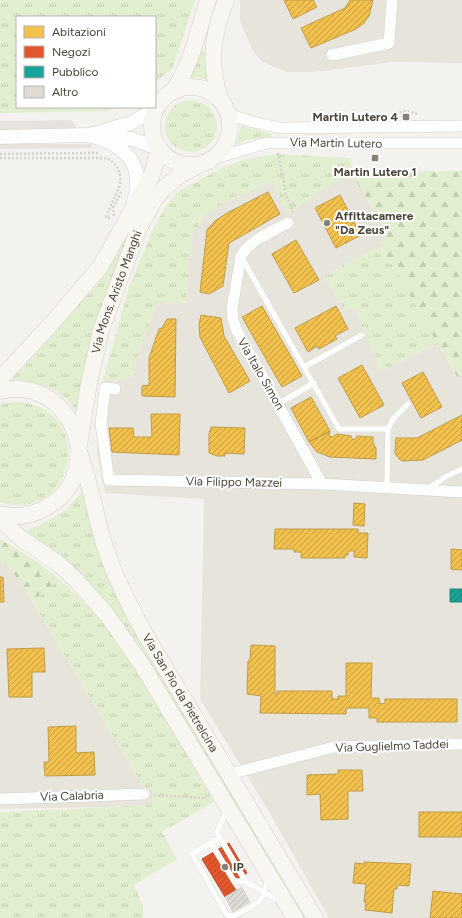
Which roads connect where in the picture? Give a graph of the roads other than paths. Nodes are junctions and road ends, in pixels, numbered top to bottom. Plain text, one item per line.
1 (208, 0) edge
2 (226, 0) edge
3 (392, 0) edge
4 (332, 55) dead end
5 (173, 92) junction
6 (220, 99) junction
7 (156, 109) junction
8 (228, 114) junction
9 (462, 126) edge
10 (93, 136) junction
11 (0, 137) edge
12 (462, 143) edge
13 (159, 149) junction
14 (206, 162) junction
15 (133, 208) junction
16 (288, 223) road end
17 (241, 256) junction
18 (362, 335) dead end
19 (304, 367) junction
20 (0, 379) edge
21 (314, 383) junction
22 (115, 389) dead end
23 (0, 391) edge
24 (278, 404) junction
25 (408, 404) dead end
26 (388, 429) junction
27 (79, 449) junction
28 (462, 469) edge
29 (322, 484) junction
30 (387, 487) junction
31 (427, 489) junction
32 (462, 492) edge
33 (0, 514) edge
34 (0, 520) edge
35 (462, 744) edge
36 (229, 774) junction
37 (144, 794) road end
38 (0, 799) edge
39 (226, 802) junction
40 (218, 836) junction
41 (211, 843) junction
42 (268, 873) junction
43 (246, 882) junction
44 (266, 893) junction
45 (291, 912) edge
46 (315, 918) edge

1 - 5 main road
2 - 6 main road
3 - 4 street
5 - 6 main road
5 - 7 main road
6 - 8 main road
7 - 10 street
7 - 13 main road
8 - 9 street, Via Martin Lutero
8 - 14 main road
10 - 11 street
10 - 13 street
10 - 15 street
12 - 14 street, Via Martin Lutero
13 - 14 main road
13 - 15 main road, Via Mons. Aristo Manghi
14 - 27 main road, Via Mons. Aristo Manghi
15 - 20 main road, Via Mons. Aristo Manghi
16 - 17 street
17 - 19 lane
17 - 24 street, Via Italo Simon
18 - 19 lane
19 - 21 lane
21 - 24 lane
21 - 26 lane
22 - 29 street, Via Filippo Mazzei
23 - 27 main road, Via San Pio da Pietrelcina
24 - 29 street, Via Italo Simon
25 - 26 lane
26 - 30 lane
27 - 33 main road, Via Mons. Aristo Manghi
27 - 36 main road, Via San Pio da Pietrelcina
28 - 31 lane
29 - 30 street, Via Filippo Mazzei
30 - 31 street, Via Filippo Mazzei
31 - 32 street, Via Filippo Mazzei
34 - 39 main road, Via San Pio da Pietrelcina
35 - 36 street, Via Guglielmo Taddei
36 - 46 main road, Via San Pio da Pietrelcina
37 - 38 street, Via Calabria
39 - 40 lane
39 - 42 main road, Via San Pio da Pietrelcina
40 - 41 lane
40 - 43 lane
41 - 43 lane
41 - 44 lane
42 - 44 lane
42 - 45 main road, Via San Pio da Pietrelcina
43 - 44 lane
44 - 45 lane

